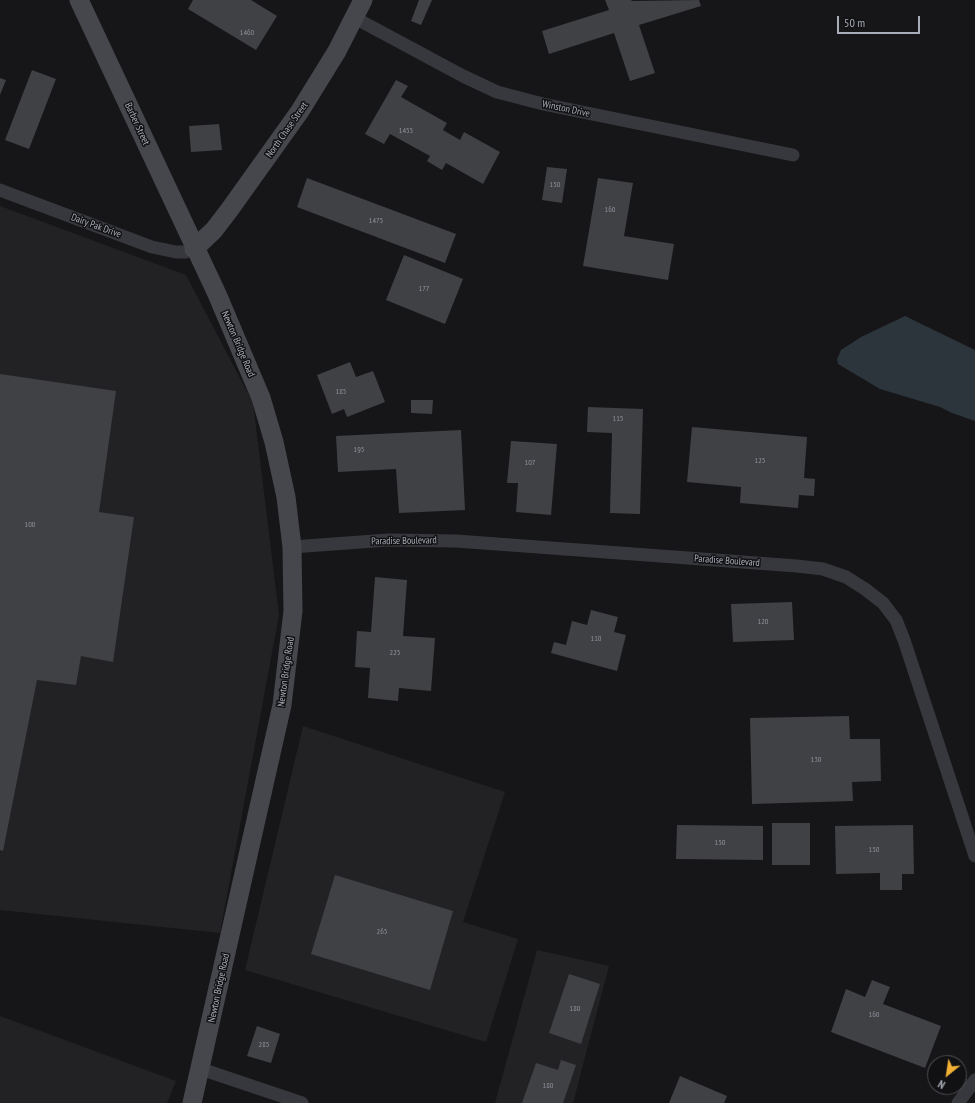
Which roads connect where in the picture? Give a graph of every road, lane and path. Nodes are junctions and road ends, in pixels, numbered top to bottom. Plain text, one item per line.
1 (79, 0) edge
2 (363, 0) edge
3 (355, 18) junction
4 (794, 155) dead end
5 (0, 190) edge
6 (194, 248) junction
7 (292, 547) junction
8 (975, 856) edge
9 (201, 1069) junction
10 (975, 1080) edge
11 (192, 1103) edge
12 (302, 1103) edge
13 (958, 1103) edge

1 - 6 main road, Barber Street
2 - 3 main road, North Chase Street
3 - 4 street, Winston Drive
3 - 6 main road, North Chase Street
5 - 6 street, Dairy Pak Drive
6 - 7 main road, Newton Bridge Road
7 - 8 street, Paradise Boulevard
7 - 9 main road, Newton Bridge Road
9 - 11 main road, Newton Bridge Road
9 - 12 street
10 - 13 street

